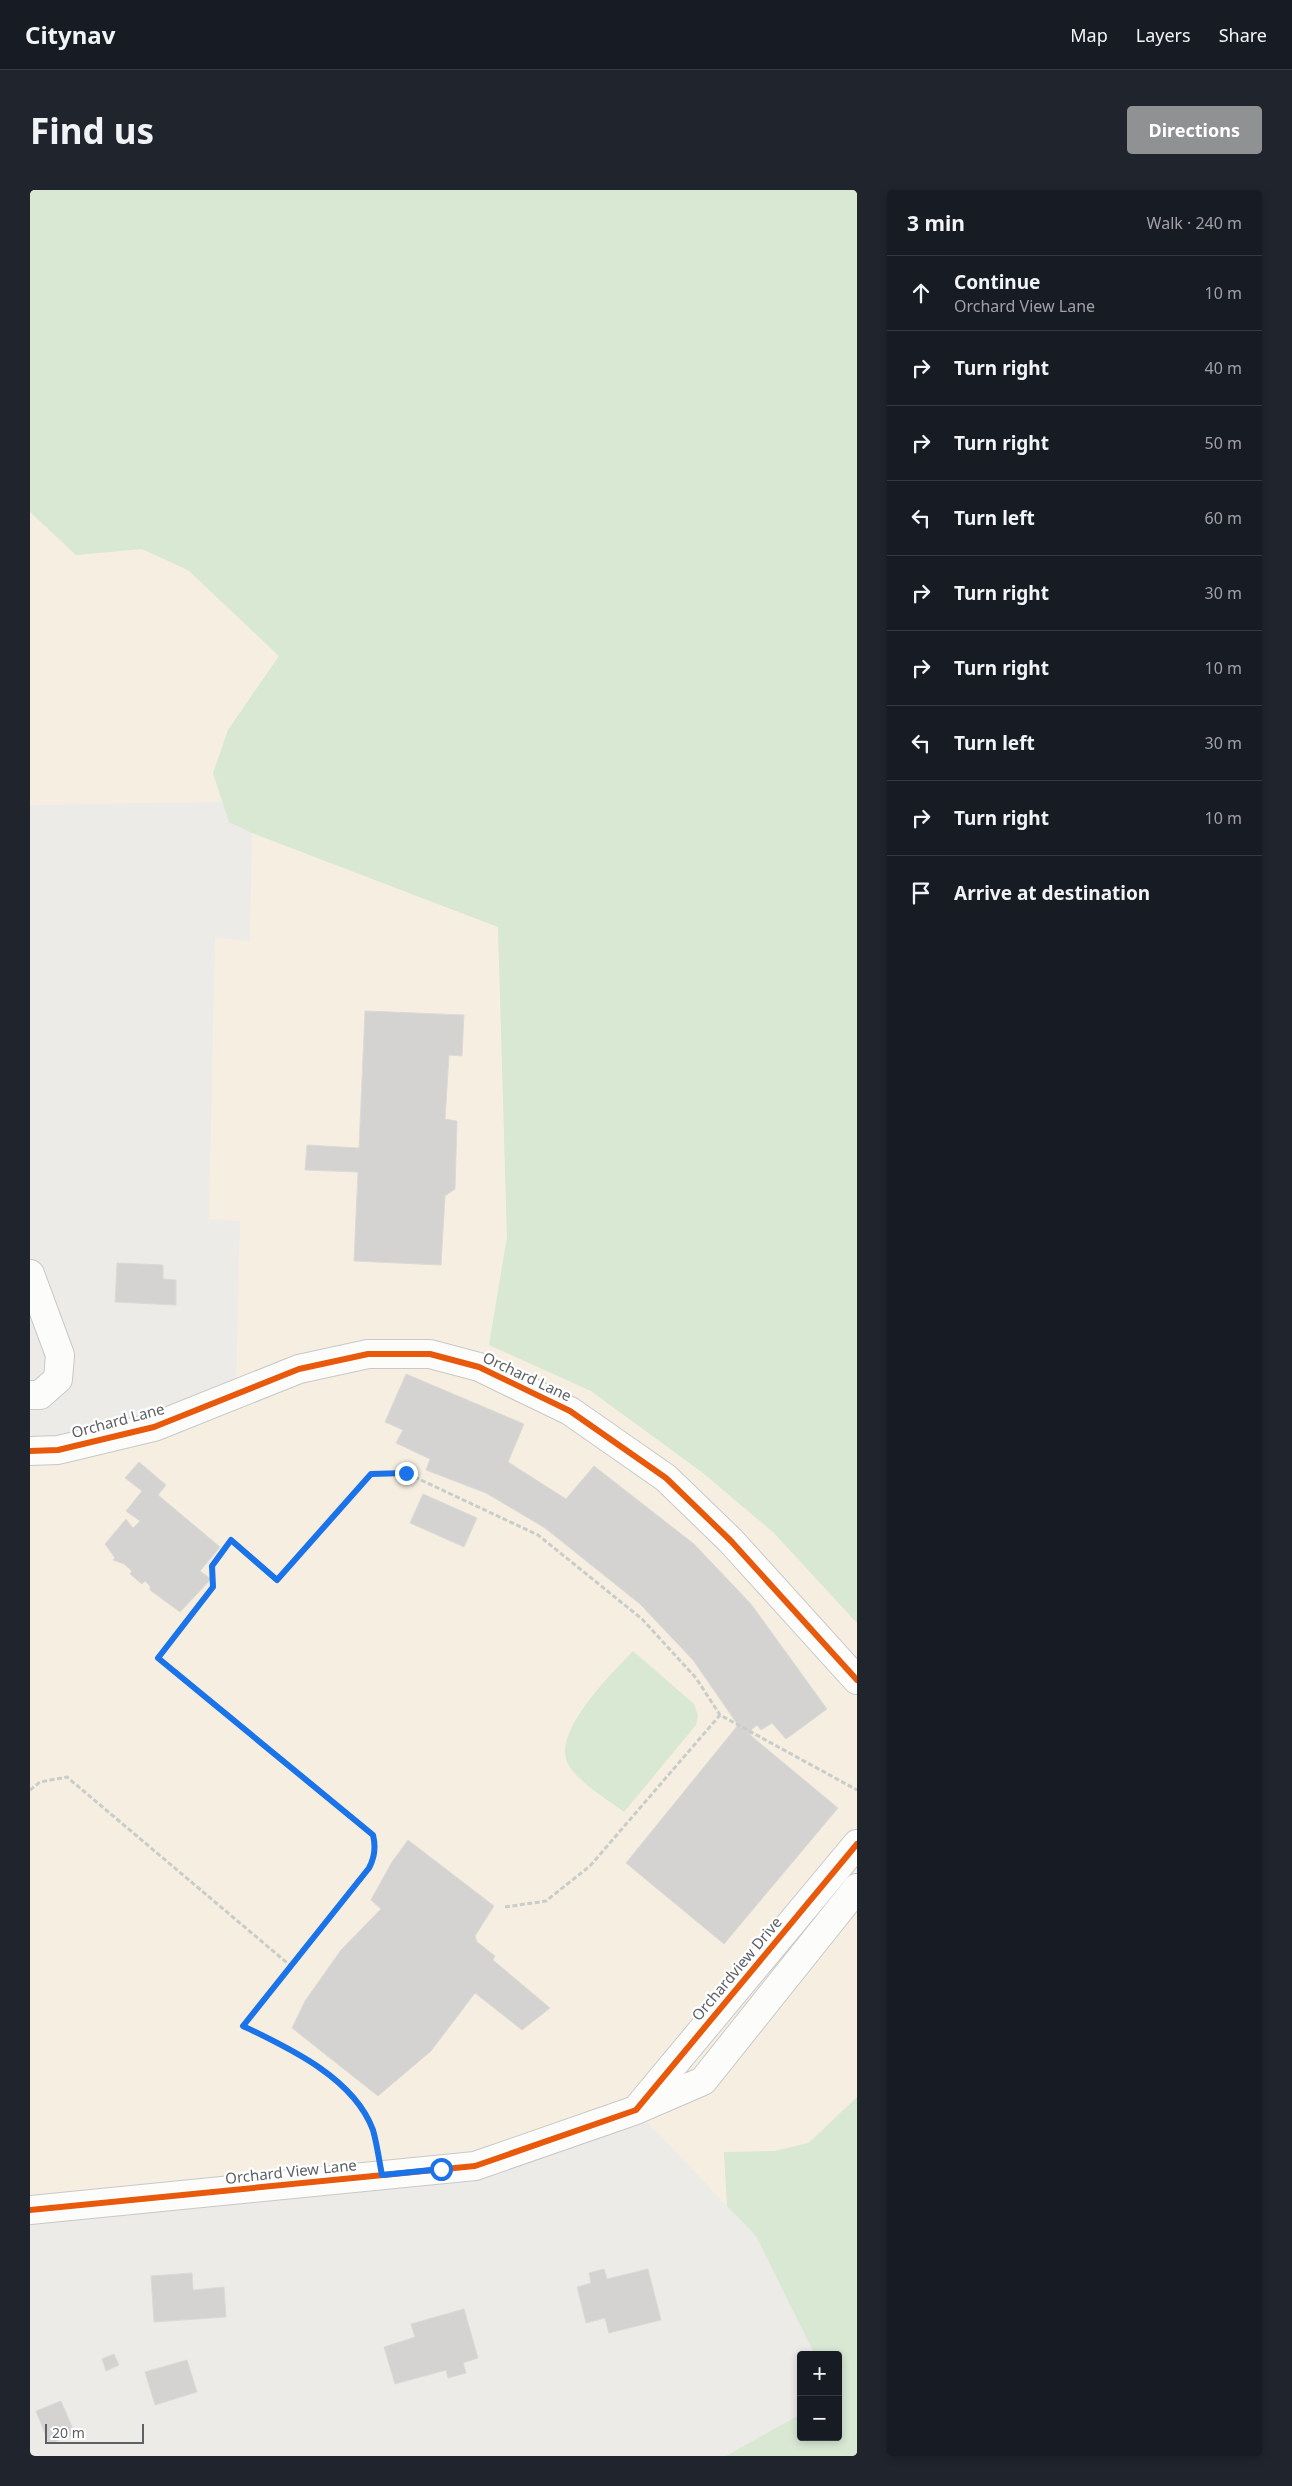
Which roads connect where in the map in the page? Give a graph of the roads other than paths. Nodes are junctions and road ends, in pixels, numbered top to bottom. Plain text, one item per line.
1 (30, 1274) edge
2 (30, 1395) edge
3 (30, 1451) edge
4 (857, 1680) edge
5 (857, 1844) edge
6 (857, 1888) edge
7 (636, 2110) junction
8 (30, 2210) edge

1 - 2 street
3 - 4 street, Orchard Lane
5 - 7 street, Orchardview Drive
6 - 7 street, Orchard View Lane
7 - 8 street, Orchard View Lane

